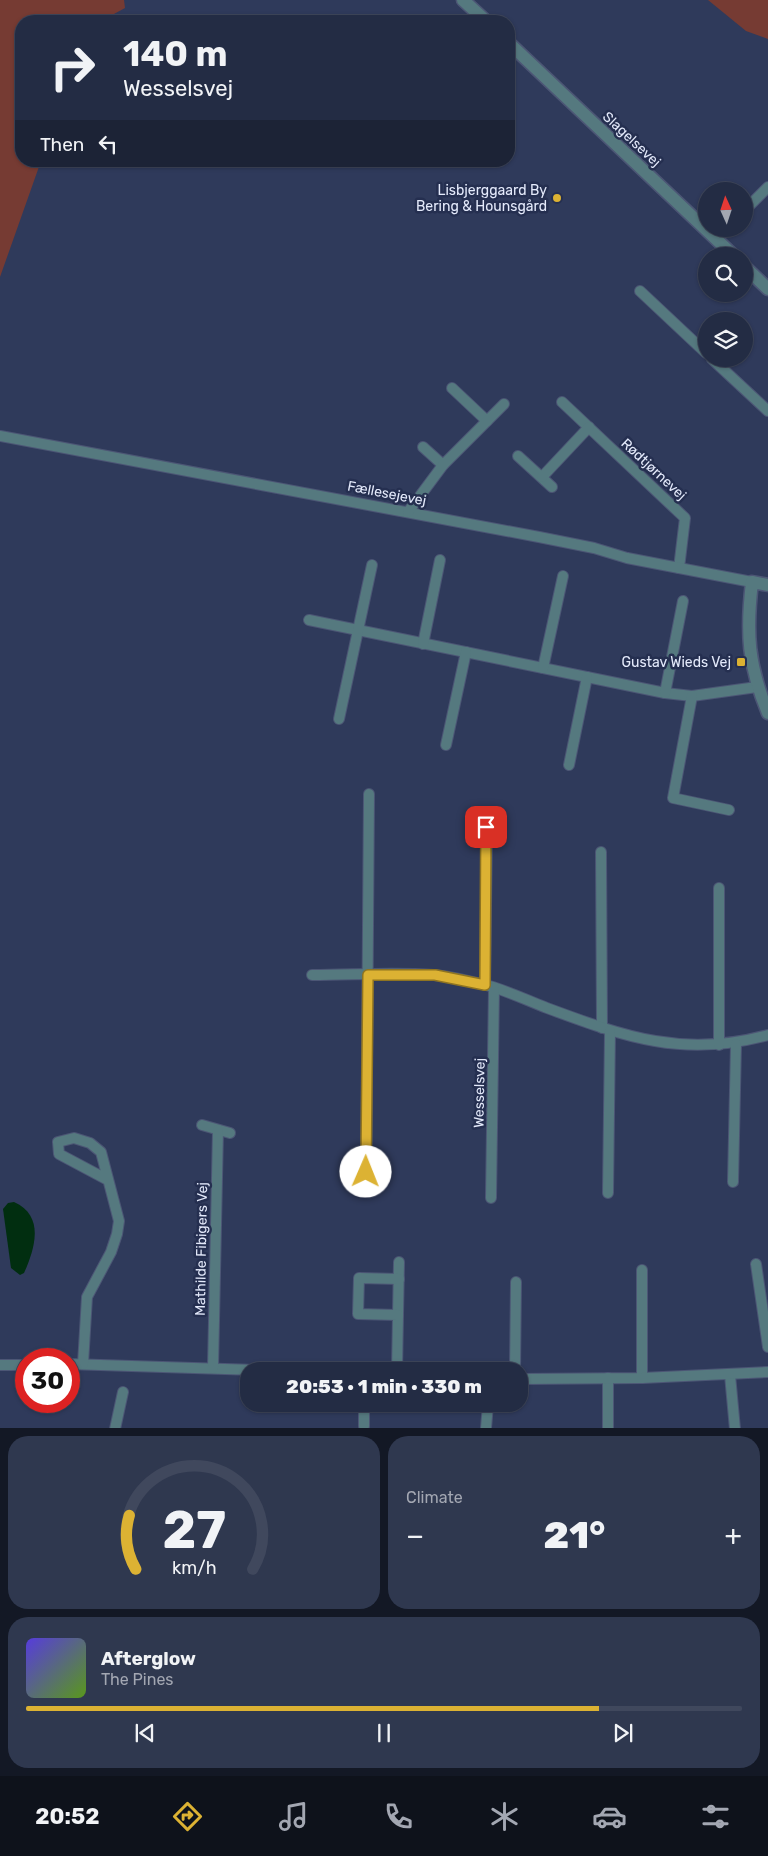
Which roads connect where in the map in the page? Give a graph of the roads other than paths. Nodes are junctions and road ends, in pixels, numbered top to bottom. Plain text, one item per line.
1 (463, 0) edge
2 (479, 15) edge
3 (515, 49) edge
4 (768, 187) edge
5 (753, 202) edge
6 (724, 247) edge
7 (753, 275) edge
8 (768, 289) edge
9 (640, 291) dead end
10 (698, 345) edge
11 (721, 367) edge
12 (452, 388) dead end
13 (562, 402) dead end
14 (504, 404) dead end
15 (768, 411) edge
16 (487, 422) junction
17 (589, 427) junction
18 (0, 436) edge
19 (423, 447) dead end
20 (518, 456) dead end
21 (443, 465) junction
22 (542, 477) junction
23 (552, 487) dead end
24 (408, 512) junction
25 (440, 560) dead end
26 (372, 565) dead end
27 (679, 568) junction
28 (563, 576) dead end
29 (752, 582) junction
30 (768, 585) edge
31 (683, 601) dead end
32 (309, 620) dead end
33 (358, 630) junction
34 (423, 644) junction
35 (466, 652) junction
36 (543, 668) junction
37 (587, 677) junction
38 (757, 687) junction
39 (665, 693) junction
40 (692, 696) junction
41 (768, 714) edge
42 (339, 719) dead end
43 (446, 744) dead end
44 (569, 765) dead end
45 (369, 794) dead end
46 (729, 810) dead end
47 (486, 827) dead end
48 (601, 852) dead end
49 (719, 888) dead end
50 (312, 975) dead end
51 (368, 975) junction
52 (489, 986) junction
53 (606, 1029) junction
54 (768, 1035) edge
55 (736, 1044) junction
56 (719, 1045) junction
57 (202, 1125) dead end
58 (218, 1130) junction
59 (230, 1134) dead end
60 (106, 1179) junction
61 (733, 1182) dead end
62 (366, 1191) dead end
63 (608, 1193) dead end
64 (491, 1198) dead end
65 (399, 1262) dead end
66 (756, 1264) dead end
67 (642, 1270) dead end
68 (398, 1279) junction
69 (516, 1282) dead end
70 (398, 1315) junction
71 (768, 1347) edge
72 (397, 1362) edge
73 (515, 1362) edge
74 (83, 1364) joint
75 (0, 1365) edge
76 (15, 1365) edge
77 (213, 1368) junction
78 (240, 1369) edge
79 (768, 1372) edge
80 (730, 1375) junction
81 (608, 1378) junction
82 (642, 1378) junction
83 (528, 1379) edge
84 (123, 1392) dead end
85 (364, 1412) edge
86 (487, 1412) edge
87 (115, 1428) edge
88 (364, 1428) edge
89 (486, 1428) edge
90 (608, 1428) edge
91 (735, 1428) edge

1 - 2 street
3 - 6 street, Slagelsevej
4 - 5 street
7 - 8 street
9 - 10 street
11 - 15 street
12 - 16 street
13 - 17 street, Rødtjørnevej
14 - 16 street
16 - 21 street
17 - 22 street
17 - 27 street, Rødtjørnevej
18 - 24 street, Fællesejevej
19 - 21 street
20 - 22 street
21 - 24 street
22 - 23 street
24 - 27 street, Fællesejevej
25 - 34 street
26 - 33 street
27 - 29 street, Fællesejevej
28 - 36 street
29 - 30 street, Fællesejevej
29 - 38 street
31 - 39 street
32 - 33 street
33 - 34 street
33 - 42 street
34 - 35 street
35 - 36 street
35 - 43 street
36 - 37 street
37 - 39 street
37 - 44 street
38 - 40 street
38 - 41 street
39 - 40 street
40 - 46 street
45 - 51 street
47 - 52 street, Wesselsvej
48 - 53 street
49 - 56 street
50 - 51 street
51 - 52 street
51 - 62 street
52 - 53 street
52 - 64 street, Wesselsvej
53 - 56 street
53 - 63 street
54 - 55 street
55 - 56 street
55 - 61 street
57 - 58 street
58 - 59 street
58 - 77 street, Mathilde Fibigers Vej
60 - 60 street
60 - 74 street
65 - 68 street
66 - 71 street
67 - 82 street
68 - 70 street
68 - 70 street
69 - 73 street
70 - 72 street
74 - 77 street
75 - 76 street
77 - 78 street
79 - 80 street
80 - 82 street
80 - 91 street
81 - 82 street
81 - 83 street
81 - 90 street
84 - 87 street
85 - 88 street
86 - 89 street

